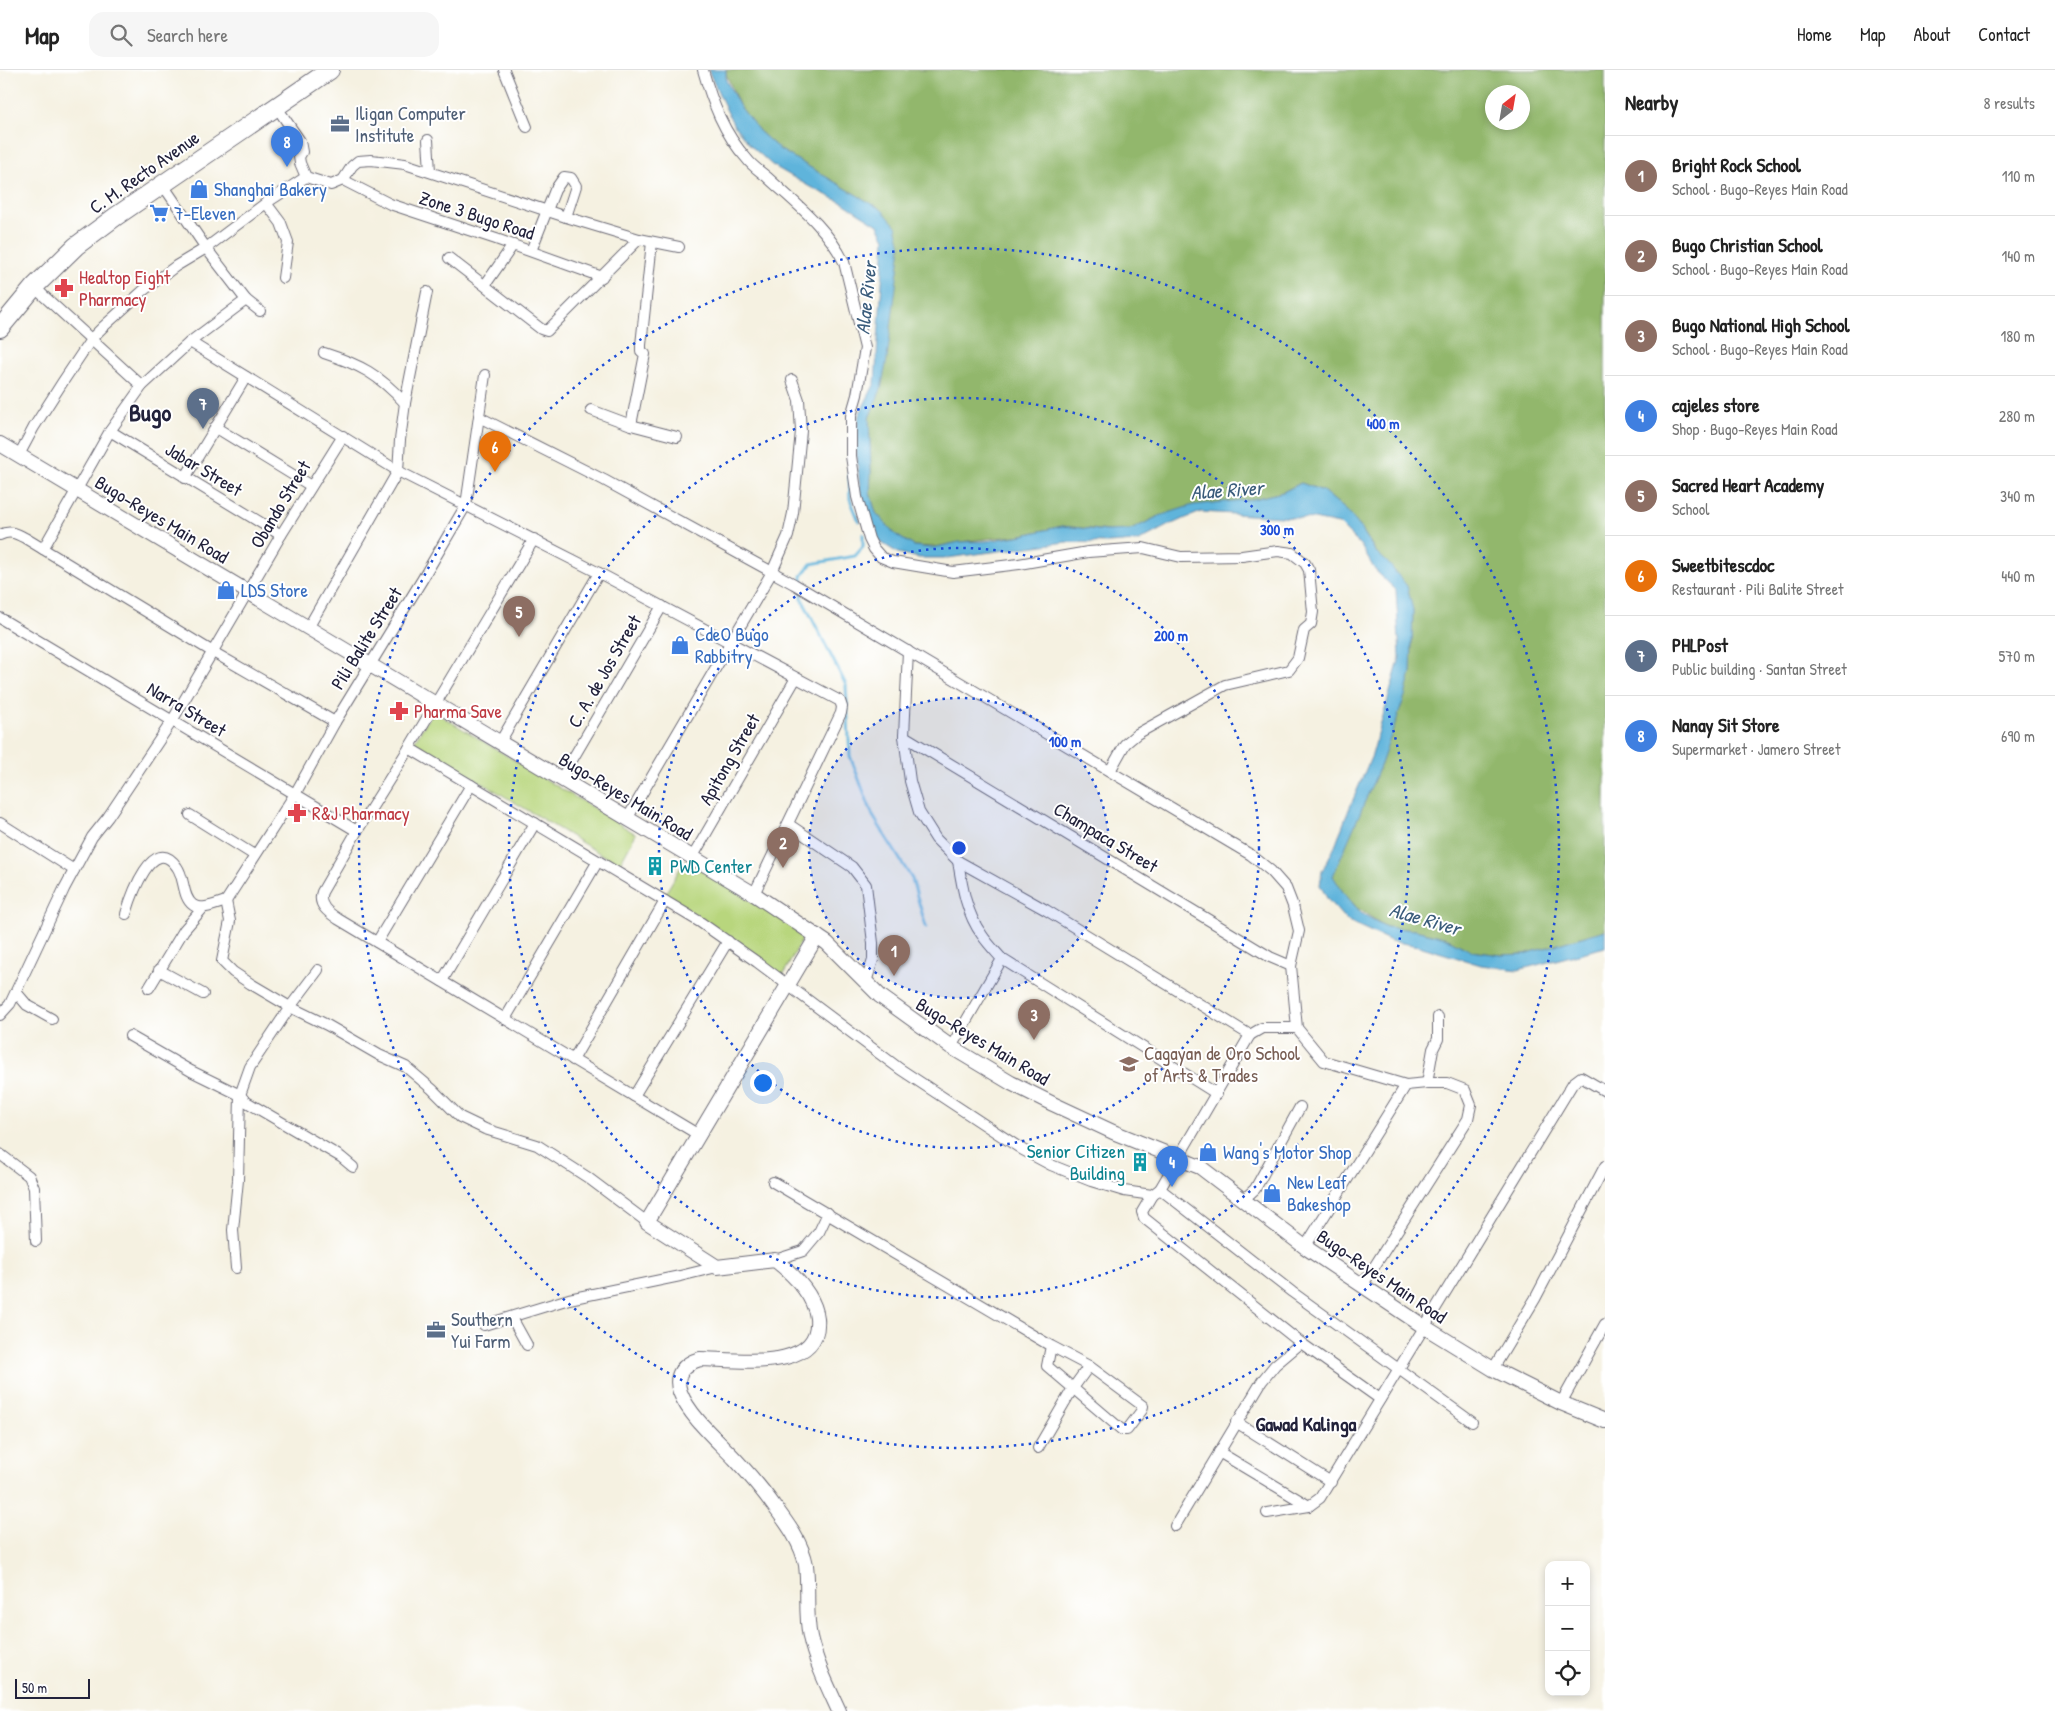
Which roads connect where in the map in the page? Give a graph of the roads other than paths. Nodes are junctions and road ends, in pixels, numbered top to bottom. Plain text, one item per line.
1 (330, 70) edge
2 (504, 70) edge
3 (703, 70) edge
4 (276, 106) junction
5 (527, 127) dead end
6 (428, 140) dead end
7 (430, 171) junction
8 (306, 177) junction
9 (343, 180) junction
10 (162, 185) junction
11 (266, 203) junction
12 (547, 211) junction
13 (566, 217) junction
14 (639, 239) junction
15 (652, 242) junction
16 (513, 245) junction
17 (679, 247) dead end
18 (206, 248) junction
19 (531, 251) junction
20 (449, 258) dead end
21 (602, 277) junction
22 (283, 278) dead end
23 (485, 285) junction
24 (34, 287) junction
25 (427, 292) dead end
26 (246, 300) junction
27 (260, 311) dead end
28 (0, 328) edge
29 (92, 338) junction
30 (190, 342) junction
31 (324, 353) dead end
32 (485, 375) dead end
33 (246, 377) junction
34 (792, 380) dead end
35 (142, 386) junction
36 (405, 403) junction
37 (591, 410) dead end
38 (479, 417) junction
39 (631, 425) junction
40 (216, 427) junction
41 (110, 432) junction
42 (343, 436) junction
43 (677, 437) dead end
44 (0, 444) edge
45 (19, 455) junction
46 (398, 471) junction
47 (185, 478) junction
48 (311, 486) junction
49 (77, 490) junction
50 (466, 505) junction
51 (0, 535) edge
52 (280, 535) junction
53 (534, 539) junction
54 (43, 549) junction
55 (772, 572) junction
56 (599, 573) junction
57 (248, 593) junction
58 (662, 606) junction
59 (0, 618) edge
60 (308, 628) junction
61 (730, 644) junction
62 (908, 651) junction
63 (213, 652) junction
64 (370, 666) junction
65 (796, 678) junction
66 (436, 703) junction
67 (172, 721) junction
68 (335, 722) junction
69 (904, 736) junction
70 (500, 742) junction
71 (409, 748) junction
72 (1110, 771) junction
73 (561, 779) junction
74 (471, 785) junction
75 (295, 794) junction
76 (190, 814) dead end
77 (627, 819) junction
78 (534, 823) junction
79 (0, 824) edge
80 (788, 824) junction
81 (356, 831) junction
82 (254, 855) junction
83 (692, 858) junction
84 (598, 861) junction
85 (958, 861) junction
86 (74, 870) junction
87 (754, 894) junction
88 (226, 901) junction
89 (665, 901) junction
90 (203, 908) junction
91 (126, 914) dead end
92 (817, 936) junction
93 (728, 941) junction
94 (377, 942) junction
95 (1002, 959) junction
96 (1291, 966) junction
97 (159, 970) junction
98 (318, 970) dead end
99 (442, 981) junction
100 (866, 982) junction
101 (788, 986) junction
102 (149, 988) dead end
103 (16, 992) junction
104 (203, 994) dead end
105 (290, 1007) junction
106 (0, 1014) edge
107 (1438, 1017) dead end
108 (52, 1019) dead end
109 (505, 1019) junction
110 (1297, 1028) junction
111 (1250, 1035) junction
112 (130, 1036) dead end
113 (951, 1047) junction
114 (573, 1060) junction
115 (1427, 1083) junction
116 (1406, 1085) junction
117 (1605, 1091) edge
118 (1217, 1094) junction
119 (240, 1095) junction
120 (634, 1096) junction
121 (1300, 1107) dead end
122 (699, 1135) junction
123 (0, 1154) edge
124 (1179, 1157) junction
125 (1605, 1166) edge
126 (353, 1167) dead end
127 (773, 1182) dead end
128 (1156, 1192) junction
129 (1243, 1200) junction
130 (828, 1213) junction
131 (647, 1222) junction
132 (36, 1241) dead end
133 (1305, 1247) junction
134 (775, 1260) junction
135 (717, 1266) junction
136 (236, 1268) dead end
137 (1362, 1286) junction
138 (512, 1318) junction
139 (1605, 1324) edge
140 (484, 1325) dead end
141 (1423, 1326) junction
142 (1302, 1343) junction
143 (527, 1345) dead end
144 (1052, 1346) junction
145 (1090, 1366) junction
146 (1398, 1368) junction
147 (1493, 1369) junction
148 (1073, 1388) junction
149 (1380, 1399) junction
150 (1561, 1403) junction
151 (1605, 1421) edge
152 (1236, 1422) junction
153 (1472, 1422) dead end
154 (1038, 1448) dead end
155 (1219, 1452) junction
156 (1331, 1482) junction
157 (1309, 1506) junction
158 (1267, 1513) dead end
159 (1175, 1526) dead end
160 (840, 1711) edge

1 - 4 highway, C. M. Recto Avenue
2 - 5 street
3 - 72 street
4 - 8 street
4 - 10 highway, C. M. Recto Avenue
6 - 7 street
7 - 9 street
7 - 12 street
8 - 9 street
8 - 11 street
9 - 16 street, Zone 3 Bugo Road
10 - 18 street
10 - 24 highway, C. M. Recto Avenue
11 - 18 street
11 - 22 street
12 - 13 street
12 - 13 street
12 - 19 street
13 - 14 street
14 - 15 street
14 - 21 street
15 - 17 street
15 - 39 street
16 - 19 street, Zone 3 Bugo Road
16 - 23 street
18 - 26 street
18 - 29 street
19 - 21 street, Zone 3 Bugo Road
20 - 23 street
21 - 23 street
24 - 28 highway, C. M. Recto Avenue
24 - 29 street
25 - 36 street
26 - 27 street
26 - 30 street
29 - 35 street
29 - 45 street
30 - 33 street
30 - 35 street
31 - 36 street
32 - 38 street, Pili Balite Street
33 - 40 street
33 - 42 street
34 - 55 street
35 - 41 street
36 - 46 street
37 - 39 street
38 - 50 street, Pili Balite Street
38 - 55 street
39 - 43 street
40 - 47 street
40 - 48 street
41 - 47 street, Jabar Street
41 - 49 street
42 - 46 street
42 - 48 street, Obando Street
44 - 45 street, Bugo-Reyes Main Road
45 - 49 street, Bugo-Reyes Main Road
46 - 50 street
46 - 60 street
47 - 52 street, Jabar Street
48 - 52 street, Obando Street
49 - 54 street
49 - 57 street, Bugo-Reyes Main Road
50 - 53 street
50 - 64 street, Pili Balite Street
51 - 54 street
52 - 57 street, Obando Street
53 - 56 street
53 - 66 street
54 - 63 street
55 - 61 street
55 - 62 street
56 - 58 street
56 - 70 street
57 - 60 street, Bugo-Reyes Main Road
57 - 63 street, Obando Street
58 - 61 street
58 - 73 street, C. A. de Jos Street
59 - 67 street, Narra Street
60 - 64 street, Bugo-Reyes Main Road
61 - 65 street
61 - 77 street
62 - 69 street
62 - 72 street
63 - 67 street, Obando Street
63 - 68 street
64 - 66 street, Bugo-Reyes Main Road
64 - 68 street, Pili Balite Street
65 - 80 street
65 - 83 street, Apitong Street
66 - 70 street, Bugo-Reyes Main Road
66 - 71 street
67 - 75 street, Narra Street
67 - 86 street, Obando Street
68 - 75 street, Pili Balite Street
69 - 85 street
69 - 96 street, Champaca Street
70 - 73 street, Bugo-Reyes Main Road
71 - 74 street
71 - 81 street
72 - 96 street
73 - 77 street, Bugo-Reyes Main Road
74 - 78 street
74 - 94 street
75 - 81 street, Narra Street
75 - 82 street, Pili Balite Street
76 - 82 street
77 - 83 street, Bugo-Reyes Main Road
78 - 84 street
78 - 99 street
79 - 86 street
80 - 87 street
80 - 100 street
81 - 94 street
82 - 88 street, Pili Balite Street
83 - 87 street, Bugo-Reyes Main Road
84 - 89 street
84 - 109 street
85 - 95 street
85 - 111 street
86 - 103 street, Obando Street
87 - 92 street, Bugo-Reyes Main Road
88 - 90 street
88 - 105 street
89 - 93 street
89 - 114 street
90 - 91 street
90 - 97 street
92 - 100 street, Bugo-Reyes Main Road
92 - 101 street
93 - 101 street
93 - 120 street
94 - 99 street
95 - 113 street
95 - 118 street
96 - 110 street
97 - 102 street
97 - 104 street
98 - 105 street
99 - 109 street
100 - 113 street, Bugo-Reyes Main Road
101 - 122 street
101 - 128 street
103 - 106 street, Obando Street
103 - 108 street
105 - 119 street
105 - 131 street
107 - 115 street
109 - 114 street
110 - 111 street
110 - 116 street
111 - 118 street
112 - 119 street
113 - 124 street, Bugo-Reyes Main Road
114 - 120 street
115 - 116 street
115 - 137 street
116 - 133 street
117 - 141 street
118 - 124 street
119 - 126 street
119 - 136 street
120 - 122 street
121 - 129 street
122 - 131 street
123 - 132 street
124 - 128 street
124 - 129 street, Bugo-Reyes Main Road
125 - 147 street
127 - 130 street
128 - 142 street
128 - 146 street
129 - 133 street, Bugo-Reyes Main Road
130 - 134 street
130 - 144 street
131 - 135 street
133 - 137 street, Bugo-Reyes Main Road
134 - 135 street
134 - 160 street
135 - 138 street
137 - 141 street, Bugo-Reyes Main Road
138 - 140 street
138 - 143 street
139 - 150 street
141 - 146 street
141 - 147 street, Bugo-Reyes Main Road
142 - 149 street
142 - 152 street
144 - 145 street
144 - 148 street
145 - 148 street
145 - 148 street
146 - 149 street
146 - 153 street
147 - 150 street, Bugo-Reyes Main Road
148 - 154 street
149 - 156 street
150 - 151 street, Bugo-Reyes Main Road
152 - 155 street
152 - 156 street
155 - 157 street
155 - 159 street
156 - 157 street
157 - 158 street

